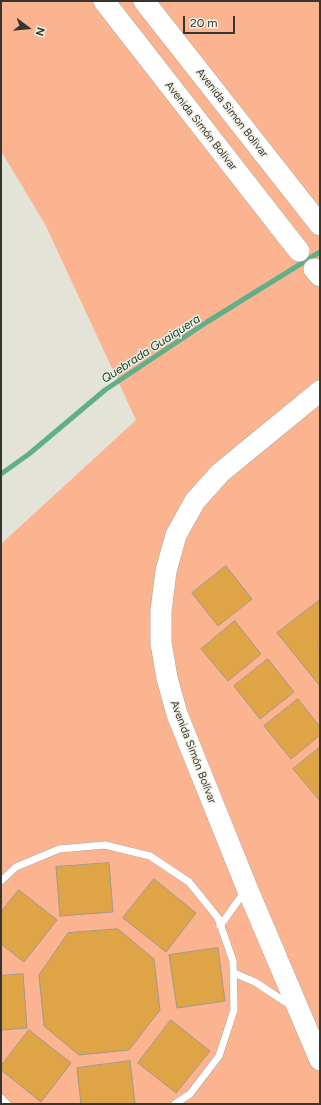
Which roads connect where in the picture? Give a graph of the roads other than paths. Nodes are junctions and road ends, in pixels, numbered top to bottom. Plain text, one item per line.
1 (104, 1) edge
2 (144, 1) edge
3 (320, 225) edge
4 (299, 251) dead end
5 (320, 391) edge
6 (1, 880) edge
7 (247, 888) junction
8 (220, 926) junction
9 (234, 973) junction
10 (299, 1010) junction
11 (320, 1060) edge
12 (1, 1098) edge
13 (7, 1104) edge
14 (175, 1104) edge

1 - 4 main road, Avenida Simón Bolívar
2 - 3 main road, Avenida Simon Bolivar
5 - 7 main road, Avenida Simón Bolívar
6 - 8 lane
7 - 8 lane
7 - 10 main road, Avenida Simón Bolívar
8 - 9 lane
9 - 10 lane
9 - 14 lane
10 - 11 main road, Avenida Simón Bolívar
12 - 13 lane

